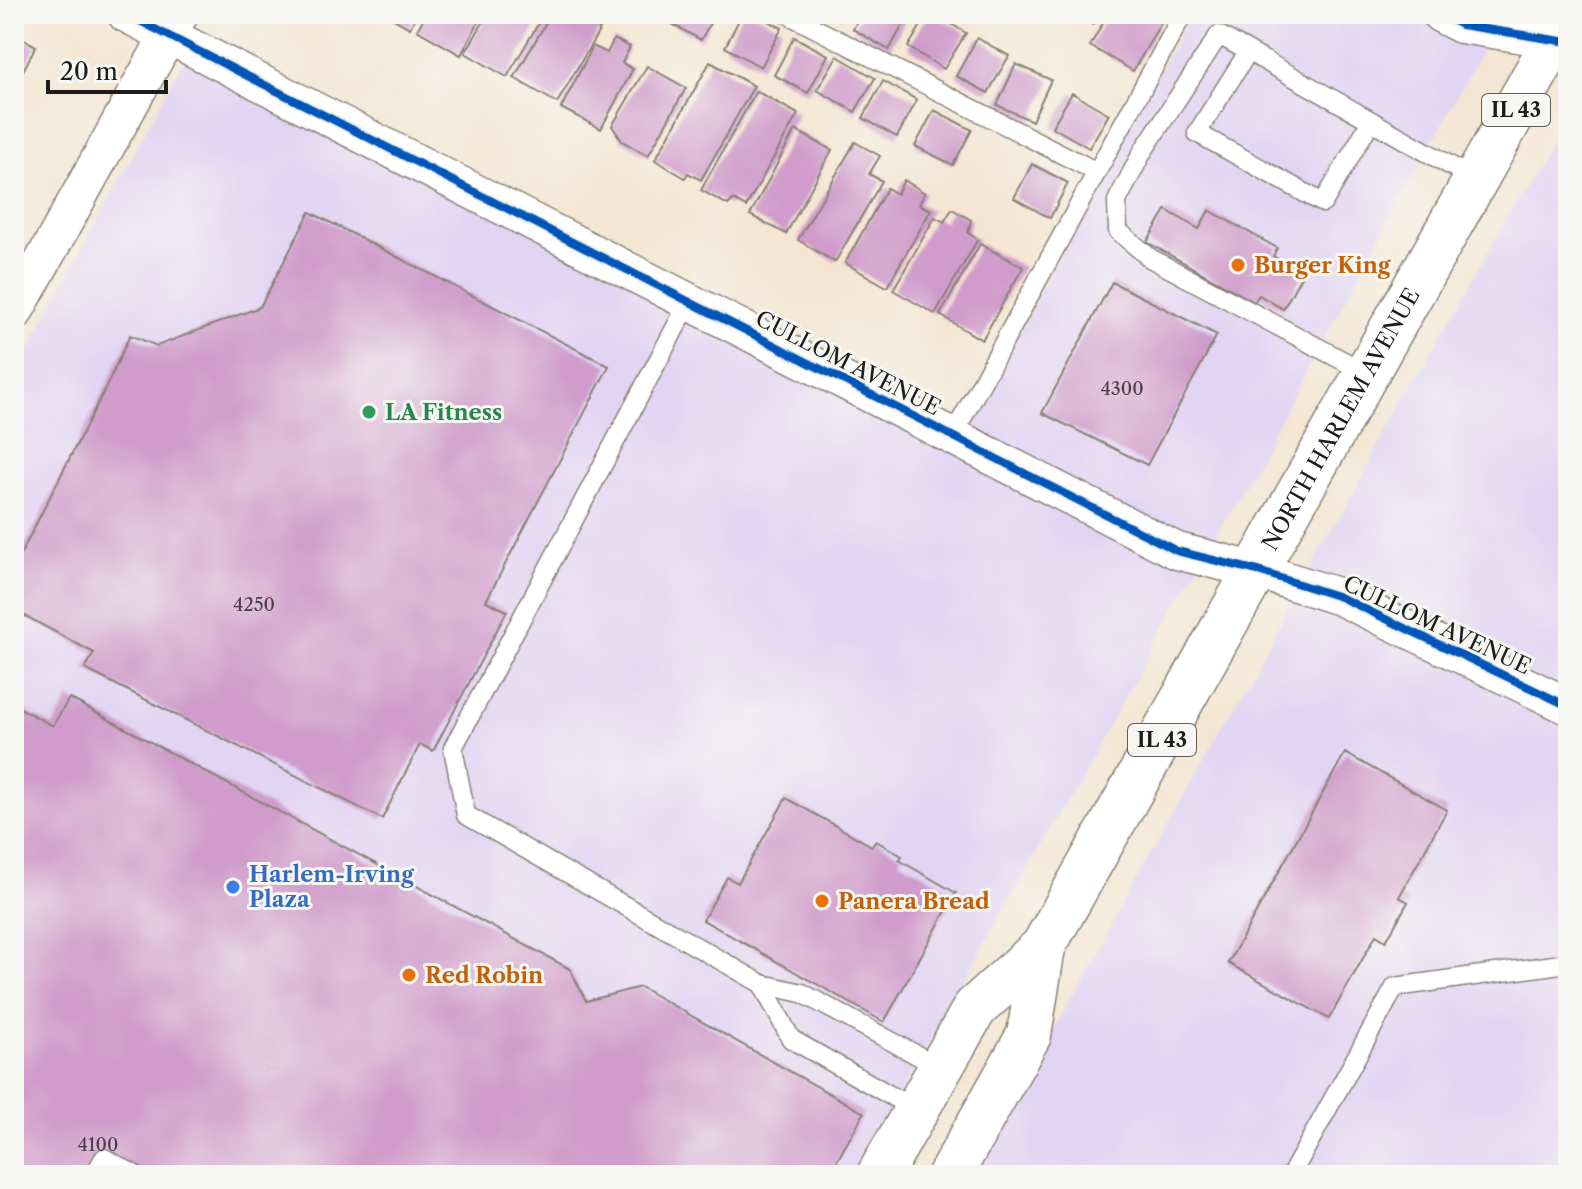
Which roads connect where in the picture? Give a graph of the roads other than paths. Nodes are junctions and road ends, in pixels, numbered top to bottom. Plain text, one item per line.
1 (126, 14) edge
2 (787, 14) edge
3 (1183, 14) edge
4 (1440, 14) edge
5 (174, 25) edge
6 (1564, 33) edge
7 (1248, 52) junction
8 (1371, 121) junction
9 (1097, 172) junction
10 (1476, 180) junction
11 (689, 302) junction
12 (14, 313) edge
13 (1368, 374) junction
14 (952, 437) junction
15 (1258, 571) junction
16 (1568, 706) edge
17 (1043, 947) junction
18 (1568, 963) edge
19 (762, 984) junction
20 (941, 1068) junction
21 (916, 1110) junction
22 (94, 1175) edge
23 (135, 1175) edge
24 (879, 1175) edge
25 (950, 1175) edge
26 (1291, 1175) edge

1 - 5 street, CULLOM AVENUE
2 - 9 lane
3 - 9 lane
4 - 6 street
5 - 11 street, CULLOM AVENUE
5 - 12 street
6 - 10 main road, NORTH HARLEM AVENUE / IL 43
7 - 8 lane
7 - 8 lane
7 - 13 lane
8 - 10 lane
9 - 14 lane
10 - 13 main road, NORTH HARLEM AVENUE / IL 43
11 - 14 street, CULLOM AVENUE
11 - 19 lane
13 - 15 main road, NORTH HARLEM AVENUE / IL 43
14 - 15 street, CULLOM AVENUE
15 - 16 street, CULLOM AVENUE
15 - 17 main road, NORTH HARLEM AVENUE / IL 43
17 - 20 main road, NORTH HARLEM AVENUE / IL 43
17 - 25 main road, NORTH HARLEM AVENUE / IL 43
18 - 26 lane
19 - 20 lane
19 - 21 lane
20 - 21 main road, NORTH HARLEM AVENUE / IL 43
21 - 24 main road, NORTH HARLEM AVENUE / IL 43
22 - 23 lane

